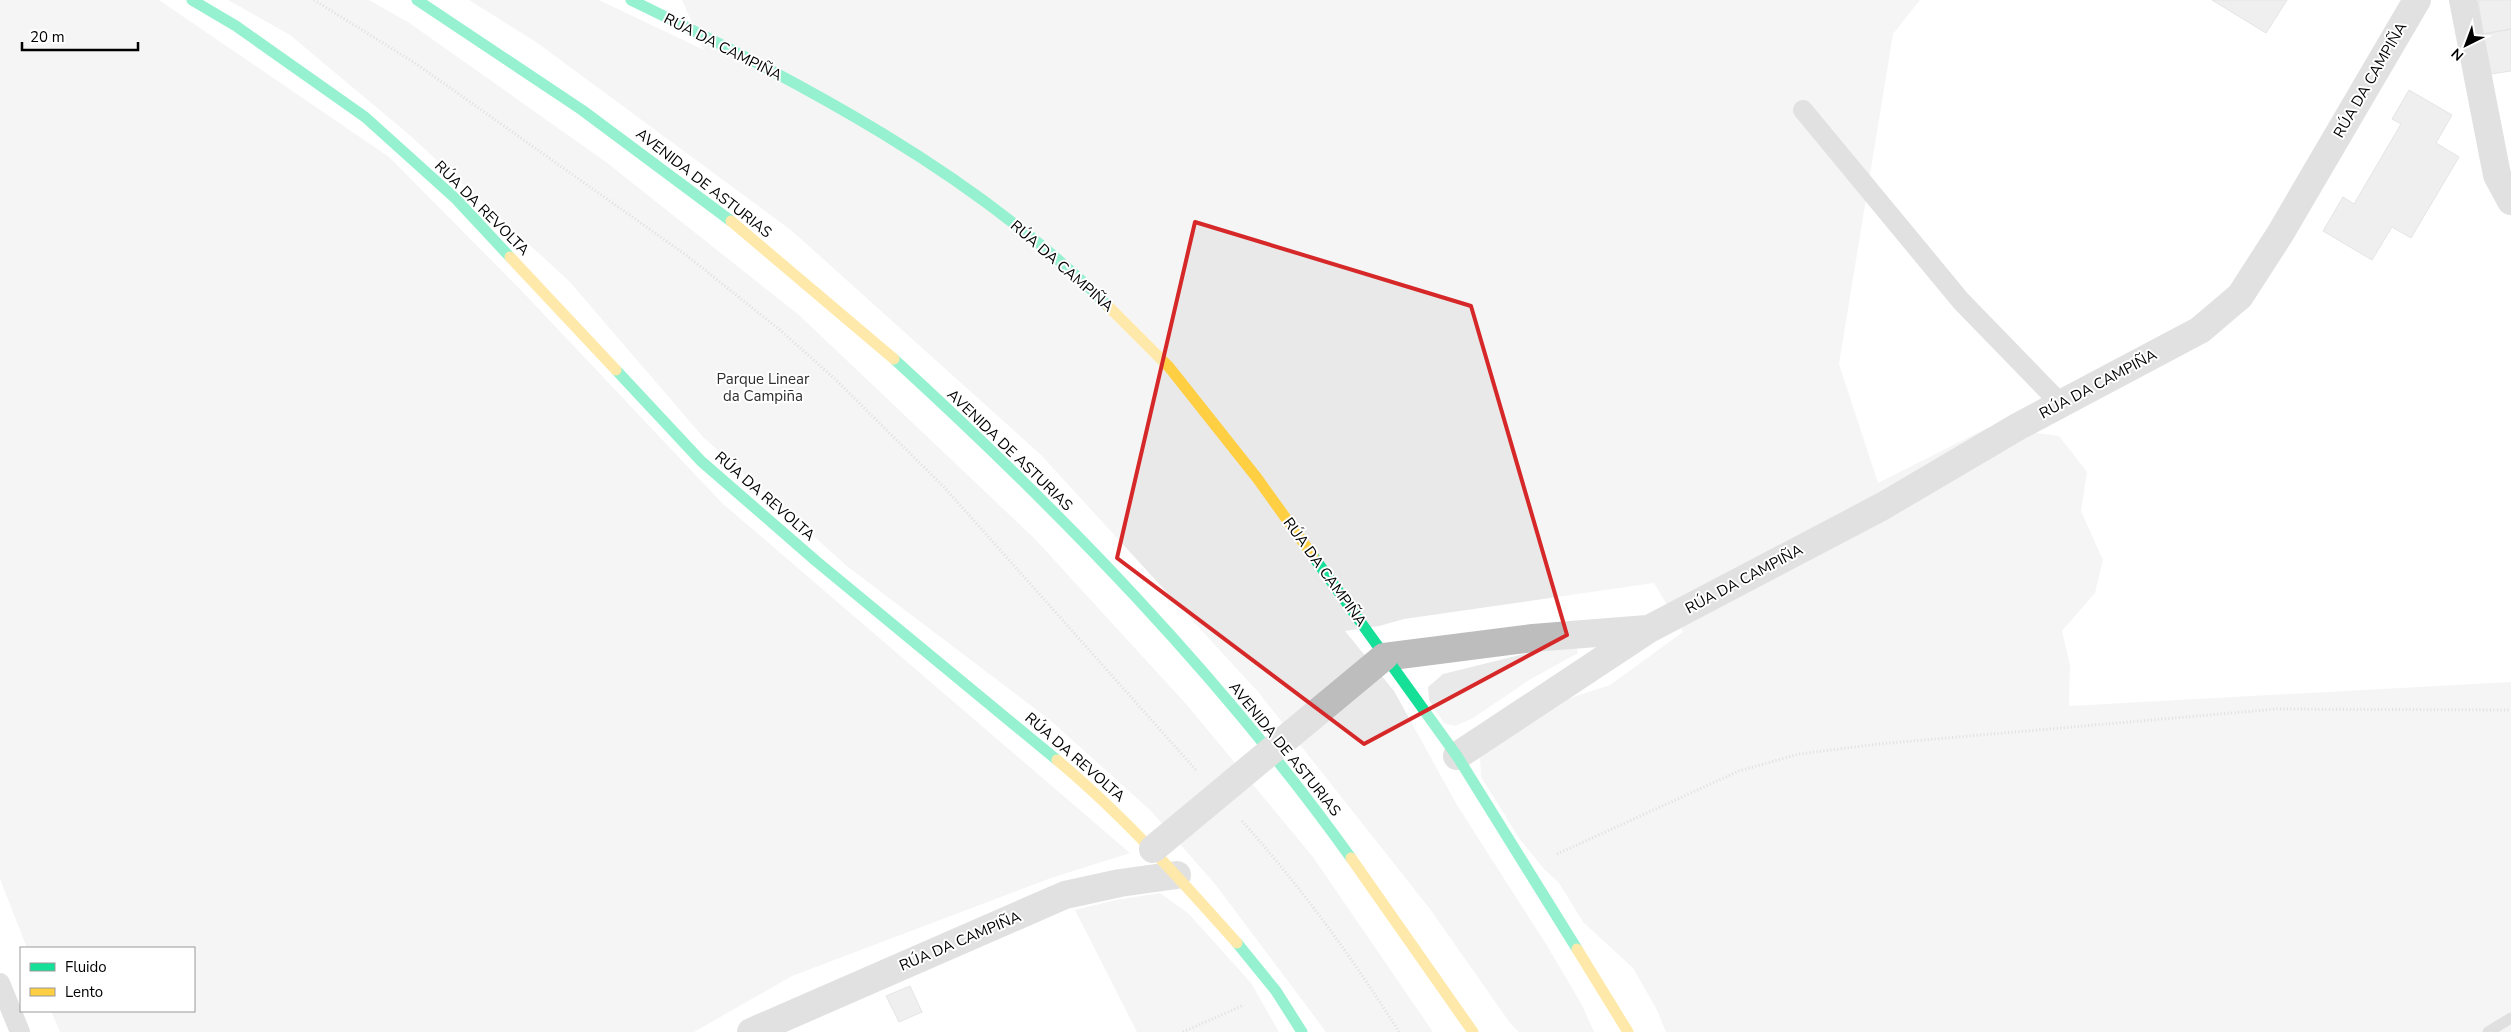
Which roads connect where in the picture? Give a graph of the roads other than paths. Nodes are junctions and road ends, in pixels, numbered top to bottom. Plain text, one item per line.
1 (192, 0) edge
2 (417, 0) edge
3 (631, 0) edge
4 (2417, 0) edge
5 (2463, 0) edge
6 (1803, 110) dead end
7 (2511, 201) edge
8 (2060, 404) junction
9 (1649, 629) junction
10 (1384, 657) junction
11 (1457, 756) junction
12 (1153, 849) junction
13 (1177, 875) junction
14 (0, 983) edge
15 (20, 1032) edge
16 (752, 1032) edge
17 (1302, 1032) edge
18 (1473, 1032) edge
19 (1628, 1032) edge

1 - 12 street, RÚA DA REVOLTA
2 - 18 street, AVENIDA DE ASTURIAS
3 - 10 street, RÚA DA CAMPIÑA
4 - 8 street, RÚA DA CAMPIÑA
5 - 7 street
6 - 8 lane
8 - 9 street, RÚA DA CAMPIÑA
9 - 10 street, RÚA DA CAMPIÑA
9 - 11 street, RÚA DA CAMPIÑA
10 - 11 street
10 - 12 street, bridge
11 - 19 street
12 - 13 street, RÚA DA REVOLTA
13 - 16 street, RÚA DA CAMPIÑA
13 - 17 street, RÚA DA REVOLTA
14 - 15 lane

